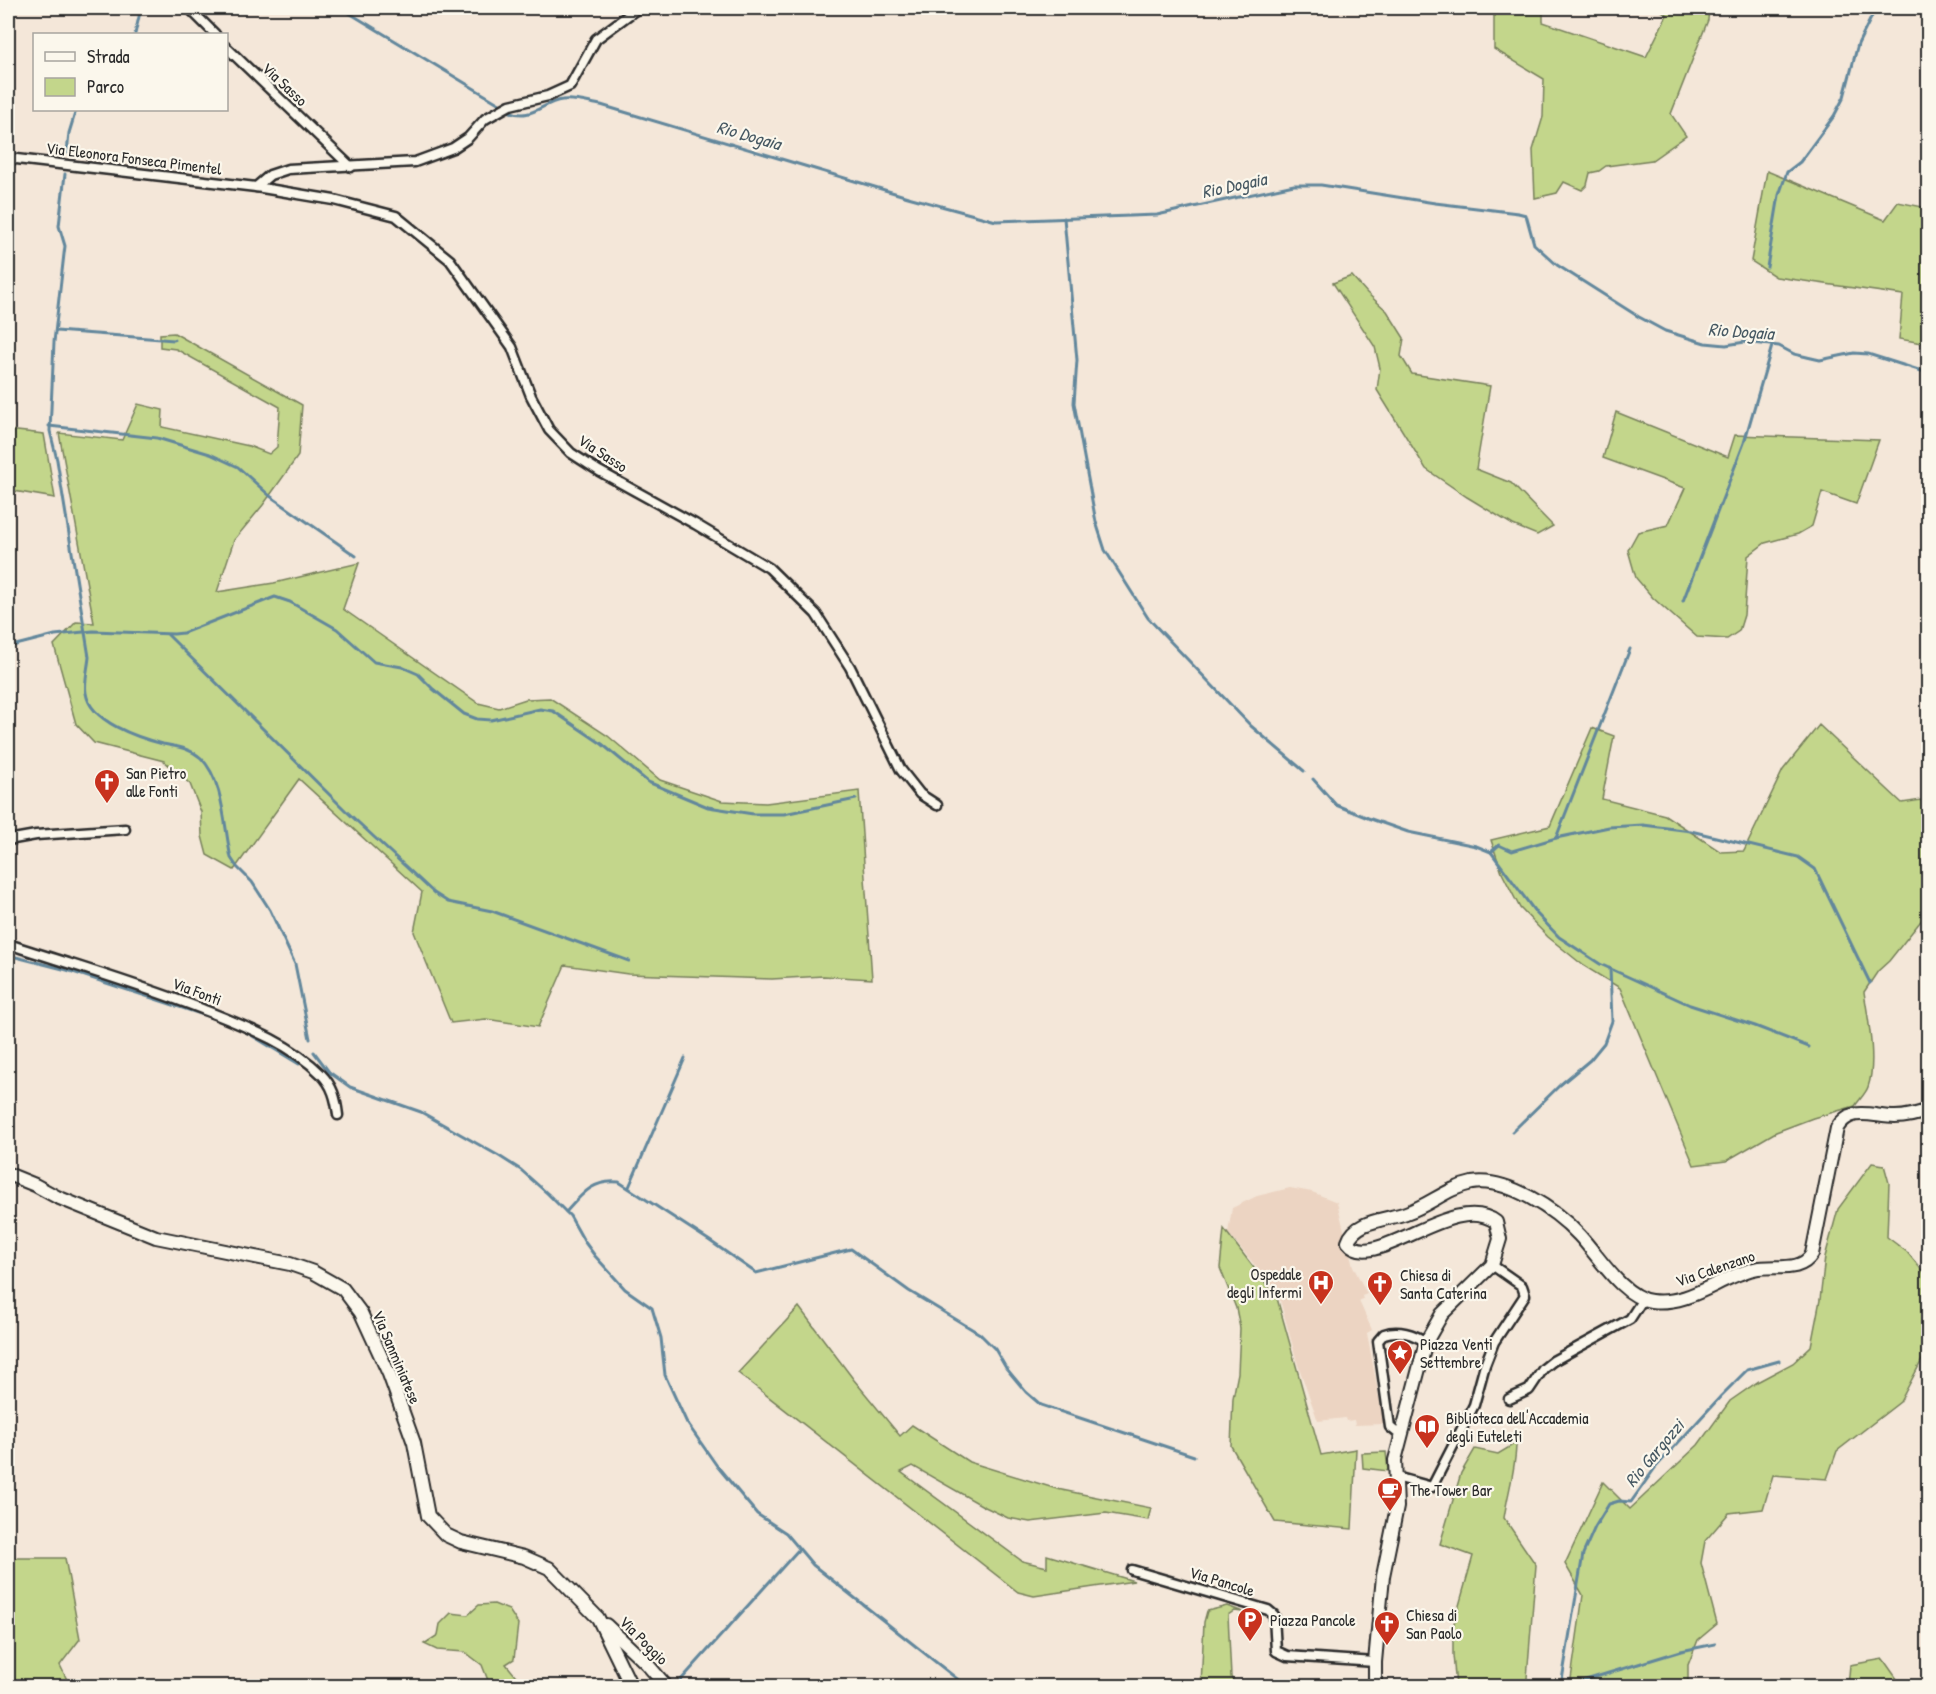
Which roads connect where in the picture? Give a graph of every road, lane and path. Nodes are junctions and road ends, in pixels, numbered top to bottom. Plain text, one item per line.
1 (189, 8) edge
2 (638, 8) edge
3 (214, 33) edge
4 (228, 49) edge
5 (8, 158) edge
6 (351, 167) junction
7 (256, 187) junction
8 (937, 805) dead end
9 (125, 829) dead end
10 (8, 840) edge
11 (8, 944) edge
12 (1929, 1110) edge
13 (338, 1115) dead end
14 (8, 1174) edge
15 (1492, 1265) junction
16 (1643, 1299) junction
17 (1426, 1342) junction
18 (1509, 1399) dead end
19 (1401, 1436) junction
20 (1396, 1478) junction
21 (1132, 1570) dead end
22 (598, 1618) junction
23 (1375, 1662) junction
24 (631, 1686) edge
25 (666, 1686) edge
26 (1375, 1686) edge

1 - 3 street
2 - 6 street
4 - 6 street, Via Sasso
5 - 7 street, Via Eleonora Fonseca Pimentel
6 - 7 street
7 - 8 street, Via Sasso
9 - 10 street
11 - 13 street, Via Fonti
12 - 16 street, Via Calenzano
14 - 22 street, Via Sanminiatese
15 - 16 street
15 - 17 street
15 - 20 street
16 - 18 street
17 - 19 street
17 - 19 street
19 - 20 street
20 - 23 street
21 - 23 street, Via Pancole
22 - 24 street, Via Sanminiatese
22 - 25 street, Via Poggio
23 - 26 street

